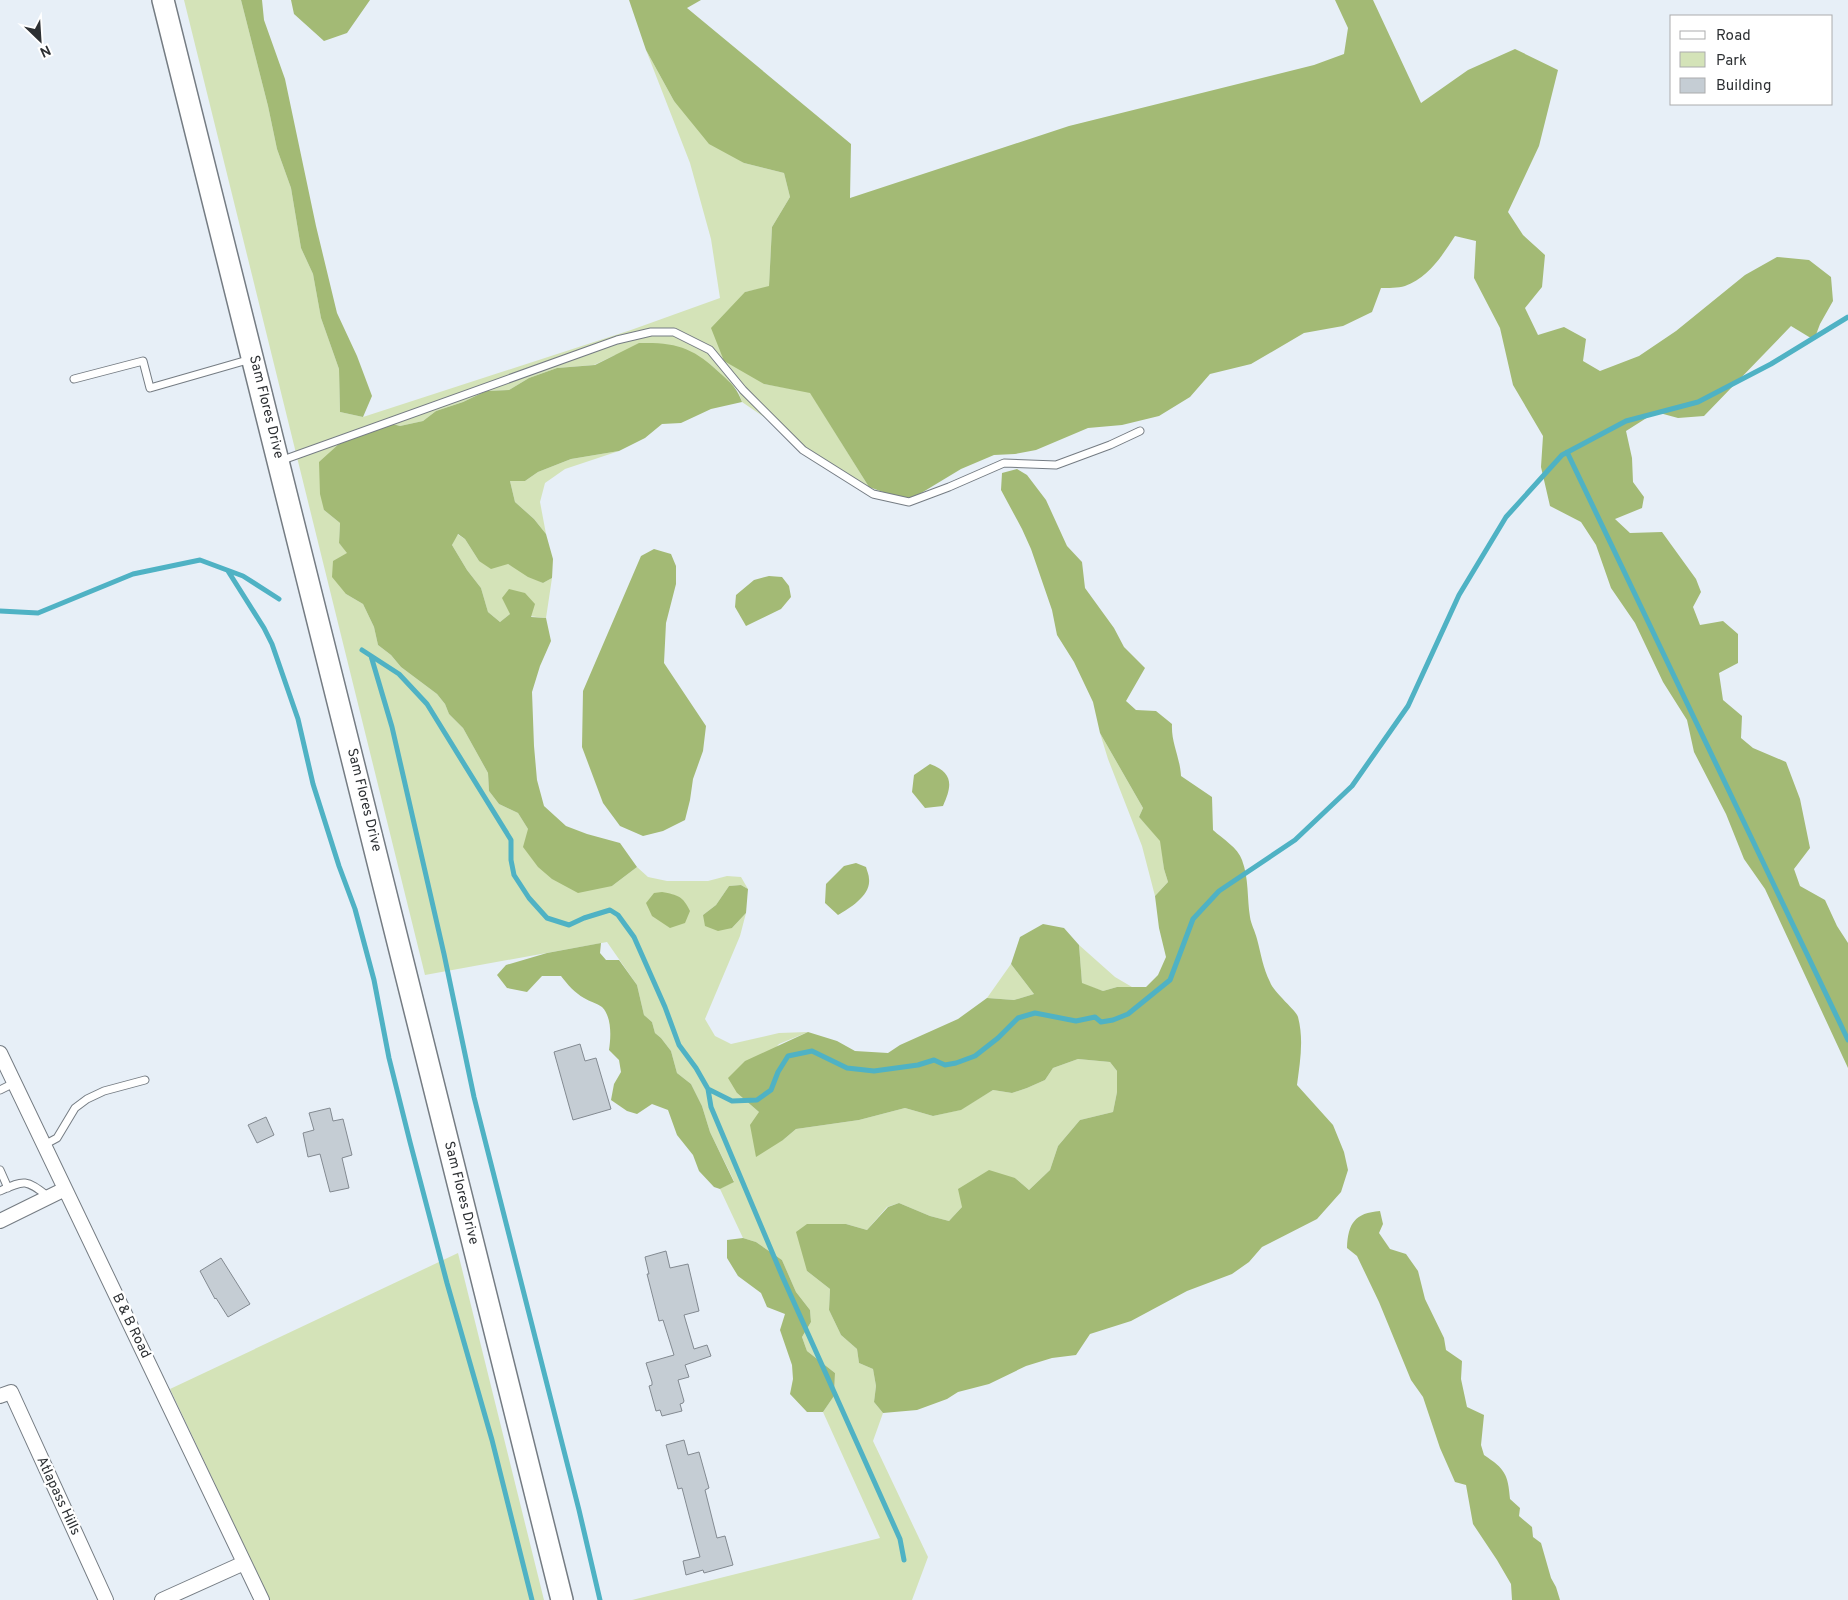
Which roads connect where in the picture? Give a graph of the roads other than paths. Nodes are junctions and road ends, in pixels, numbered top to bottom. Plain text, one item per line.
1 (164, 0) edge
2 (254, 358) junction
3 (74, 379) dead end
4 (1140, 431) dead end
5 (279, 461) junction
6 (0, 1052) edge
7 (144, 1080) dead end
8 (14, 1082) junction
9 (0, 1090) edge
10 (44, 1145) junction
11 (0, 1170) edge
12 (8, 1188) junction
13 (65, 1189) junction
14 (0, 1191) edge
15 (49, 1197) junction
16 (0, 1221) edge
17 (5, 1394) edge
18 (244, 1563) junction
19 (106, 1600) edge
20 (162, 1600) edge
21 (262, 1600) edge
22 (562, 1600) edge

1 - 2 main road, Sam Flores Drive
2 - 3 lane
2 - 5 main road, Sam Flores Drive
4 - 5 lane
5 - 22 main road, Sam Flores Drive
6 - 8 street, B & B Road
7 - 10 lane
8 - 9 lane
8 - 10 street, B & B Road
10 - 13 street, B & B Road
11 - 12 lane
12 - 14 lane
12 - 15 lane
13 - 15 street
13 - 18 street, B & B Road
15 - 16 street
17 - 19 street, Atlapass Hills
18 - 20 street
18 - 21 street, B & B Road

